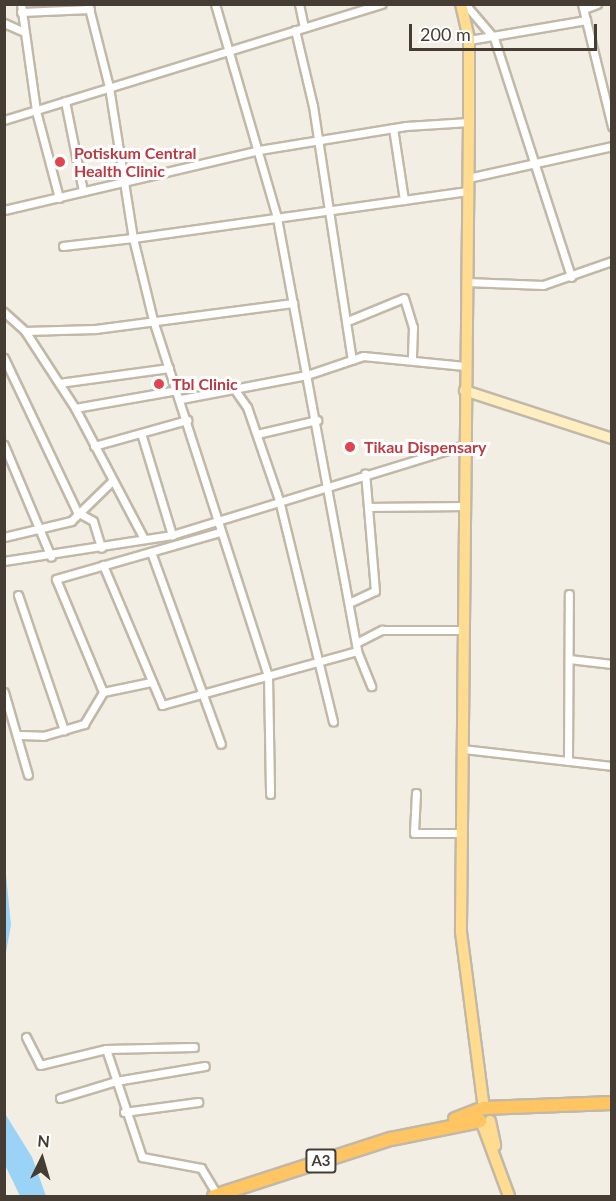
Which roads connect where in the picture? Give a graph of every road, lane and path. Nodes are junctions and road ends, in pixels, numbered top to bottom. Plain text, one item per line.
1 (215, 4) edge
2 (299, 4) edge
3 (382, 4) edge
4 (463, 4) edge
5 (597, 4) edge
6 (89, 7) edge
7 (583, 7) edge
8 (21, 8) edge
9 (586, 20) junction
10 (4, 22) edge
11 (304, 27) junction
12 (295, 30) junction
13 (22, 31) junction
14 (494, 38) junction
15 (469, 40) junction
16 (231, 50) junction
17 (109, 87) junction
18 (65, 102) junction
19 (36, 111) junction
20 (4, 120) edge
21 (469, 122) junction
22 (612, 126) edge
23 (393, 128) junction
24 (318, 139) junction
25 (612, 146) edge
26 (259, 150) junction
27 (533, 166) junction
28 (468, 178) junction
29 (124, 181) junction
30 (468, 190) junction
31 (83, 191) junction
32 (59, 198) junction
33 (404, 200) junction
34 (4, 210) edge
35 (331, 210) junction
36 (277, 218) junction
37 (133, 238) junction
38 (63, 246) dead end
39 (612, 261) edge
40 (571, 277) junction
41 (466, 282) junction
42 (293, 303) junction
43 (4, 312) edge
44 (153, 320) junction
45 (350, 320) junction
46 (8, 325) edge
47 (25, 331) junction
48 (412, 357) junction
49 (4, 358) edge
50 (352, 360) junction
51 (465, 366) junction
52 (169, 368) junction
53 (307, 375) junction
54 (59, 383) junction
55 (177, 390) junction
56 (235, 390) junction
57 (465, 390) junction
58 (181, 399) junction
59 (75, 408) junction
60 (187, 420) junction
61 (316, 420) junction
62 (141, 433) junction
63 (257, 434) junction
64 (612, 438) edge
65 (464, 445) junction
66 (94, 446) junction
67 (5, 447) edge
68 (365, 473) junction
69 (112, 481) junction
70 (330, 483) junction
71 (279, 500) junction
72 (464, 506) junction
73 (368, 507) junction
74 (82, 513) junction
75 (217, 522) junction
76 (40, 530) junction
77 (220, 532) junction
78 (172, 535) junction
79 (4, 537) edge
80 (144, 539) junction
81 (101, 548) junction
82 (151, 552) junction
83 (51, 557) junction
84 (5, 559) edge
85 (104, 566) junction
86 (569, 594) dead end
87 (18, 595) dead end
88 (351, 602) junction
89 (464, 630) junction
90 (358, 642) junction
91 (357, 651) junction
92 (569, 659) junction
93 (319, 662) junction
94 (612, 664) edge
95 (268, 676) junction
96 (151, 682) junction
97 (371, 686) dead end
98 (4, 692) edge
99 (103, 692) junction
100 (206, 694) junction
101 (333, 722) dead end
102 (64, 730) junction
103 (20, 735) junction
104 (221, 744) dead end
105 (463, 749) junction
106 (568, 761) junction
107 (612, 766) edge
108 (28, 775) dead end
109 (416, 793) dead end
110 (270, 794) dead end
111 (462, 833) junction
112 (26, 1037) dead end
113 (194, 1047) dead end
114 (106, 1049) junction
115 (205, 1066) dead end
116 (116, 1081) junction
117 (60, 1098) dead end
118 (198, 1102) dead end
119 (612, 1102) edge
120 (124, 1112) junction
121 (485, 1116) junction
122 (217, 1196) edge
123 (509, 1197) edge

1 - 16 street
2 - 11 street
3 - 11 street
4 - 14 street
4 - 15 main road
5 - 7 street
6 - 8 street
6 - 17 street
7 - 9 street
8 - 13 street
9 - 14 street
9 - 22 street
10 - 13 street
11 - 12 street
12 - 16 street
12 - 24 street
13 - 19 street
14 - 15 street
14 - 27 street
15 - 21 main road
16 - 17 street
16 - 26 street
17 - 18 street
17 - 29 street
18 - 19 street
18 - 31 street
19 - 20 street
19 - 32 street
21 - 23 street
21 - 28 main road
23 - 24 street
23 - 33 street
24 - 26 street
24 - 35 street
25 - 27 street
26 - 29 street
26 - 36 street
27 - 28 street
27 - 40 street
28 - 30 main road
29 - 31 street
29 - 37 street
30 - 33 street
30 - 41 main road
31 - 32 street
32 - 34 street
33 - 35 street
35 - 36 street
35 - 45 street
36 - 37 street
36 - 42 street
37 - 38 street
37 - 44 street
39 - 40 street
40 - 41 street
41 - 51 main road
42 - 44 street
42 - 53 street
43 - 46 street
44 - 47 street
44 - 52 street
45 - 48 street
45 - 50 street
46 - 47 street
47 - 54 street
48 - 50 street
48 - 51 street
49 - 74 street
50 - 53 street
51 - 57 main road
52 - 54 street
52 - 55 street
53 - 56 street
53 - 61 street
54 - 59 street
55 - 58 street
55 - 59 street
56 - 58 street
56 - 63 street
57 - 64 street
57 - 65 main road
58 - 60 street
59 - 66 street
60 - 62 street
60 - 75 street
61 - 63 street
61 - 70 street
62 - 66 street
62 - 78 street
63 - 71 street
65 - 68 street
65 - 72 main road
66 - 69 street
67 - 76 street
68 - 70 street
68 - 73 street
69 - 74 street
69 - 80 street
70 - 71 street
70 - 88 street
71 - 75 street
71 - 93 street
72 - 73 street
72 - 89 main road
73 - 88 street
74 - 76 street
74 - 81 street
75 - 77 street
75 - 78 street
76 - 79 street
76 - 83 street
77 - 82 street
77 - 95 street
78 - 80 street
80 - 81 street
81 - 83 street
82 - 85 street
82 - 100 street
83 - 84 street
85 - 96 street
85 - 99 street
86 - 92 street
87 - 102 street
88 - 90 street
89 - 90 street
89 - 105 main road
90 - 91 street
91 - 93 street
91 - 97 street
92 - 94 street
92 - 106 street
93 - 95 street
93 - 101 street
95 - 100 street
95 - 110 street
96 - 99 street
96 - 100 street
98 - 103 street
99 - 102 street
100 - 104 street
102 - 103 street
103 - 108 street
105 - 106 street
105 - 111 main road
106 - 107 street
109 - 111 street
111 - 121 main road
112 - 114 street
113 - 114 street
114 - 116 street
115 - 116 street
116 - 117 street
116 - 120 street
118 - 120 street
119 - 121 highway, A3
120 - 122 street
121 - 122 highway, A3
121 - 123 main road

